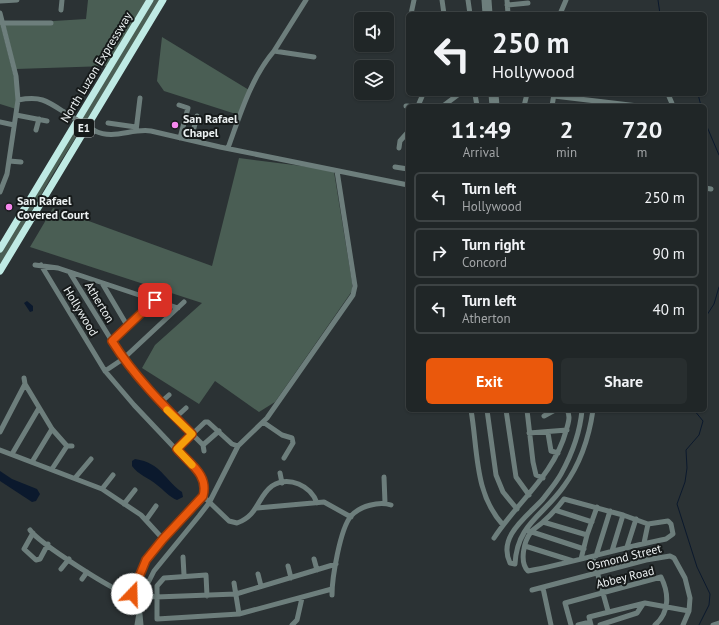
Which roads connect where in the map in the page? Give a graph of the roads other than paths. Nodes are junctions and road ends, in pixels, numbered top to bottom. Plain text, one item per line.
1 (17, 0) edge
2 (62, 0) edge
3 (150, 0) edge
4 (163, 0) edge
5 (306, 0) edge
6 (414, 0) edge
7 (442, 0) edge
8 (468, 0) edge
9 (484, 0) edge
10 (489, 0) edge
11 (566, 0) edge
12 (0, 1) edge
13 (507, 2) edge
14 (528, 3) dead end
15 (62, 10) dead end
16 (411, 12) edge
17 (444, 12) edge
18 (470, 12) edge
19 (485, 12) edge
20 (490, 12) edge
21 (508, 12) edge
22 (561, 12) edge
23 (0, 13) edge
24 (2, 23) junction
25 (51, 23) dead end
26 (274, 51) junction
27 (314, 57) dead end
28 (458, 96) edge
29 (562, 96) edge
30 (140, 98) dead end
31 (18, 100) junction
32 (449, 104) edge
33 (623, 104) edge
34 (179, 105) dead end
35 (16, 115) junction
36 (197, 116) dead end
37 (39, 119) junction
38 (47, 121) dead end
39 (0, 122) edge
40 (108, 123) dead end
41 (14, 125) junction
42 (136, 129) junction
43 (36, 130) dead end
44 (406, 134) edge
45 (180, 138) junction
46 (192, 140) junction
47 (228, 148) junction
48 (399, 148) dead end
49 (9, 161) junction
50 (21, 162) dead end
51 (394, 167) dead end
52 (406, 169) edge
53 (337, 171) junction
54 (406, 185) edge
55 (0, 192) edge
56 (0, 249) edge
57 (35, 265) dead end
58 (41, 265) junction
59 (0, 271) edge
60 (70, 272) junction
61 (102, 283) junction
62 (155, 300) junction
63 (184, 302) dead end
64 (178, 308) junction
65 (128, 327) junction
66 (112, 341) junction
67 (123, 359) junction
68 (105, 371) junction
69 (169, 395) dead end
70 (160, 402) junction
71 (39, 408) junction
72 (186, 408) dead end
73 (471, 412) edge
74 (487, 412) edge
75 (506, 412) edge
76 (527, 412) edge
77 (551, 412) edge
78 (567, 412) edge
79 (582, 412) edge
80 (593, 412) edge
81 (544, 416) dead end
82 (175, 418) junction
83 (263, 422) junction
84 (52, 429) junction
85 (567, 430) junction
86 (219, 431) junction
87 (0, 432) edge
88 (529, 433) junction
89 (548, 433) junction
90 (192, 434) junction
91 (238, 446) junction
92 (0, 448) edge
93 (177, 449) junction
94 (558, 453) junction
95 (12, 454) junction
96 (284, 458) dead end
97 (91, 459) dead end
98 (32, 462) junction
99 (52, 469) junction
100 (280, 473) dead end
101 (113, 475) dead end
102 (384, 477) dead end
103 (76, 478) junction
104 (543, 478) junction
105 (282, 483) junction
106 (564, 487) junction
107 (102, 489) junction
108 (135, 490) dead end
109 (529, 495) junction
110 (203, 496) junction
111 (564, 499) junction
112 (209, 503) junction
113 (317, 503) junction
114 (385, 503) junction
115 (124, 504) junction
116 (391, 505) dead end
117 (156, 506) dead end
118 (257, 508) junction
119 (597, 508) junction
120 (516, 509) junction
121 (555, 510) junction
122 (610, 511) junction
123 (622, 515) junction
124 (351, 516) junction
125 (636, 519) junction
126 (146, 520) junction
127 (543, 522) junction
128 (592, 522) junction
129 (648, 524) junction
130 (503, 525) junction
131 (523, 531) junction
132 (530, 534) junction
133 (587, 535) junction
134 (494, 538) dead end
135 (163, 539) junction
136 (644, 543) junction
137 (48, 544) junction
138 (525, 546) junction
139 (627, 547) junction
140 (584, 549) junction
141 (612, 551) junction
142 (183, 557) dead end
143 (69, 558) junction
144 (314, 559) dead end
145 (595, 559) junction
146 (582, 560) junction
147 (574, 561) junction
148 (336, 564) junction
149 (288, 566) dead end
150 (61, 569) dead end
151 (317, 570) junction
152 (86, 572) junction
153 (597, 573) junction
154 (258, 574) dead end
155 (184, 575) junction
156 (291, 578) junction
157 (82, 579) dead end
158 (234, 583) dead end
159 (262, 586) junction
160 (543, 588) junction
161 (332, 589) junction
162 (532, 590) dead end
163 (133, 591) junction
164 (603, 592) junction
165 (236, 594) junction
166 (332, 595) dead end
167 (142, 596) junction
168 (207, 596) junction
169 (156, 597) junction
170 (302, 598) junction
171 (139, 604) junction
172 (643, 604) junction
173 (667, 607) junction
174 (689, 611) junction
175 (608, 612) junction
176 (239, 614) junction
177 (590, 621) edge
178 (719, 623) edge
179 (612, 624) edge
180 (137, 625) edge
181 (141, 625) edge
182 (292, 625) edge
183 (551, 625) edge
184 (571, 625) edge
185 (578, 625) edge
186 (600, 625) edge
187 (655, 625) edge
188 (683, 625) edge
189 (713, 625) edge

1 - 12 street
2 - 15 street
3 - 56 highway, North Luzon Expressway / E1
4 - 59 highway, North Luzon Expressway / E1
5 - 26 street
6 - 16 street
7 - 17 street
8 - 18 street
9 - 19 street
10 - 20 street
11 - 22 street
13 - 14 street
13 - 21 street
23 - 24 street
24 - 25 street
24 - 31 street
26 - 27 street
26 - 47 street
28 - 32 street
29 - 33 street
30 - 42 street
31 - 35 street
31 - 42 street, bridge
34 - 45 street
35 - 37 street
35 - 41 street
36 - 46 street
37 - 38 street
37 - 43 street
39 - 41 street
40 - 42 street
41 - 49 street
42 - 45 street
44 - 48 street
45 - 46 street
46 - 47 street
47 - 53 street
49 - 50 street
49 - 55 street
51 - 52 street
53 - 54 street
53 - 83 street
57 - 58 street
58 - 60 street
58 - 68 street, Hollywood
60 - 61 street
60 - 66 street, Atherton
61 - 62 street
61 - 65 street
62 - 64 street
62 - 65 street
63 - 64 street
64 - 67 street
65 - 66 street
66 - 67 street, Atherton
67 - 68 street
67 - 70 street, Atherton
68 - 93 street, Hollywood
69 - 70 street
70 - 82 street, Atherton
71 - 84 street
71 - 87 street
71 - 95 street
72 - 82 street
73 - 130 street
74 - 120 street
75 - 109 street
76 - 88 street
77 - 81 street
78 - 85 street
79 - 131 street
80 - 106 street
82 - 90 street, Atherton
83 - 91 street
83 - 96 street
84 - 98 street
84 - 99 street
85 - 89 street
85 - 94 street
86 - 90 street
86 - 90 street, Atherton
86 - 91 street
88 - 89 street
88 - 104 street
89 - 94 street
90 - 93 street
91 - 112 street
92 - 95 street
93 - 110 street, Hollywood
94 - 104 street
95 - 98 street
97 - 103 street
98 - 99 street
99 - 103 street
100 - 105 street
101 - 107 street
102 - 114 street
103 - 107 street
104 - 109 street
105 - 113 street
105 - 118 street
106 - 111 street
106 - 131 street
107 - 115 street
108 - 115 street
109 - 120 street
110 - 112 street
110 - 135 street
111 - 119 street
111 - 121 street
112 - 118 street
112 - 167 street
113 - 118 street
113 - 124 street
114 - 116 street
114 - 124 street
115 - 126 street
117 - 126 street
119 - 122 street
119 - 128 street
120 - 130 street
121 - 127 street
121 - 128 street
122 - 123 street
122 - 145 street
123 - 125 street
123 - 141 street
124 - 148 street
125 - 129 street
125 - 139 street
126 - 135 street
127 - 132 street
127 - 133 street
128 - 133 street
129 - 136 street
129 - 136 street
130 - 134 street
131 - 132 street
132 - 138 street
132 - 140 street
133 - 140 street
135 - 163 street
136 - 139 street
137 - 137 street
137 - 143 street
138 - 147 street
138 - 147 street
139 - 141 street
140 - 146 street
141 - 145 street
142 - 155 street
143 - 150 street
143 - 152 street
144 - 151 street
145 - 146 street
145 - 153 street
146 - 147 street
148 - 151 street
148 - 161 street
149 - 156 street
151 - 156 street
152 - 157 street
152 - 163 street
153 - 160 street, Osmond Street
153 - 164 street
153 - 174 street, Osmond Street
154 - 159 street
155 - 168 street
155 - 169 street
156 - 159 street
158 - 165 street
159 - 165 street
160 - 162 street, Osmond Street
160 - 183 street
161 - 166 street
161 - 170 street
163 - 171 street
164 - 173 street, Abbey Road
164 - 175 street
164 - 184 street, Abbey Road
165 - 168 street
165 - 176 street
167 - 169 street
167 - 171 street
168 - 169 street
169 - 176 street
170 - 176 street
170 - 182 street
171 - 180 street
171 - 181 street
172 - 173 street
172 - 175 street
172 - 179 street
173 - 174 street
173 - 187 street
174 - 188 street, Osmond Street
175 - 177 street
177 - 185 street
178 - 189 street
179 - 186 street

